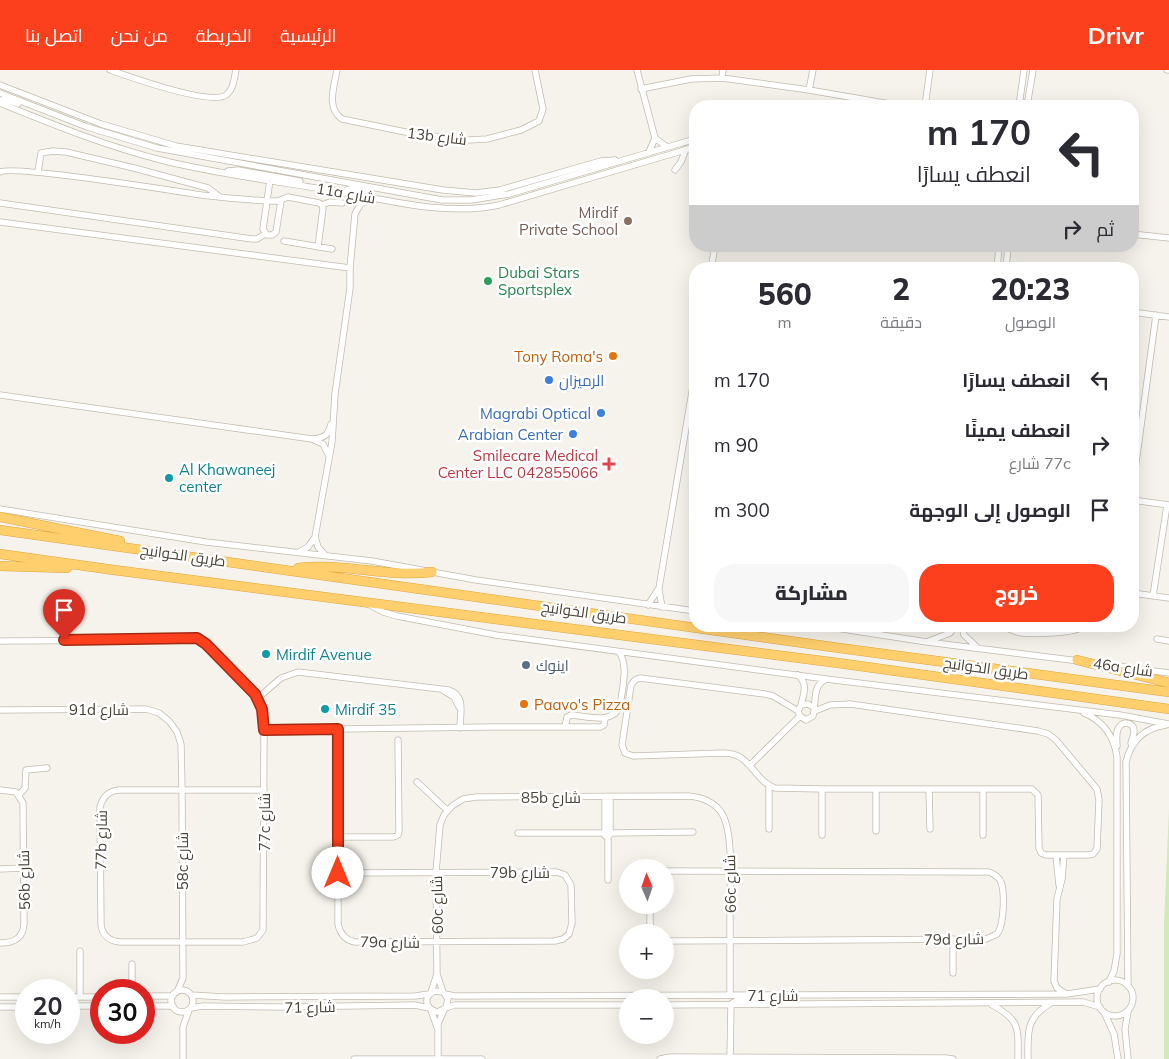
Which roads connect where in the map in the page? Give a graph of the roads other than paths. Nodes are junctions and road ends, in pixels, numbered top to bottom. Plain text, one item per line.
1 (110, 70) edge
2 (236, 70) edge
3 (337, 70) edge
4 (535, 70) edge
5 (637, 70) edge
6 (723, 70) edge
7 (813, 70) edge
8 (930, 70) edge
9 (1024, 70) edge
10 (1033, 70) edge
11 (722, 78) junction
12 (0, 85) edge
13 (642, 90) junction
14 (809, 90) junction
15 (0, 92) edge
16 (867, 100) edge
17 (926, 100) edge
18 (1020, 100) edge
19 (1028, 100) edge
20 (0, 102) edge
21 (35, 107) junction
22 (655, 138) junction
23 (689, 139) edge
24 (667, 147) junction
25 (689, 148) edge
26 (686, 149) junction
27 (649, 152) junction
28 (241, 158) junction
29 (620, 161) junction
30 (248, 165) junction
31 (675, 170) dead end
32 (0, 172) edge
33 (38, 172) junction
34 (223, 172) junction
35 (270, 180) junction
36 (330, 180) junction
37 (386, 191) junction
38 (344, 193) junction
39 (220, 197) junction
40 (372, 198) junction
41 (281, 200) junction
42 (267, 201) junction
43 (0, 203) edge
44 (342, 203) dead end
45 (322, 205) junction
46 (0, 222) edge
47 (265, 234) junction
48 (1139, 235) edge
49 (1169, 238) edge
50 (284, 242) dead end
51 (318, 247) junction
52 (332, 249) dead end
53 (350, 268) junction
54 (1139, 313) edge
55 (1156, 315) junction
56 (1169, 317) edge
57 (0, 395) edge
58 (689, 410) edge
59 (333, 419) junction
60 (312, 439) junction
61 (1139, 440) edge
62 (330, 457) junction
63 (1139, 501) edge
64 (1168, 505) edge
65 (0, 509) edge
66 (0, 517) edge
67 (0, 530) edge
68 (315, 536) junction
69 (156, 552) junction
70 (297, 553) junction
71 (0, 554) edge
72 (325, 555) junction
73 (0, 566) edge
74 (114, 570) junction
75 (289, 570) junction
76 (432, 572) junction
77 (659, 588) junction
78 (1139, 594) edge
79 (1153, 596) junction
80 (1169, 598) edge
81 (364, 602) junction
82 (648, 606) junction
83 (662, 608) junction
84 (689, 611) edge
85 (689, 626) edge
86 (735, 632) edge
87 (862, 632) edge
88 (951, 632) edge
89 (963, 632) edge
90 (1157, 640) dead end
91 (0, 641) edge
92 (1169, 641) edge
93 (927, 642) junction
94 (979, 648) junction
95 (619, 652) junction
96 (1077, 660) junction
97 (1169, 673) edge
98 (798, 675) junction
99 (826, 679) junction
100 (1169, 683) edge
101 (1169, 692) edge
102 (258, 698) junction
103 (801, 709) junction
104 (814, 709) junction
105 (1169, 709) edge
106 (0, 710) edge
107 (1077, 710) junction
108 (605, 718) junction
109 (1169, 724) edge
110 (460, 728) junction
111 (565, 728) junction
112 (338, 729) junction
113 (264, 730) junction
114 (398, 740) dead end
115 (180, 744) joint
116 (1127, 755) junction
117 (1117, 757) junction
118 (750, 766) junction
119 (47, 768) dead end
120 (417, 782) dead end
121 (769, 786) junction
122 (822, 789) junction
123 (876, 789) junction
124 (929, 789) junction
125 (983, 789) junction
126 (0, 790) edge
127 (182, 790) junction
128 (264, 790) junction
129 (19, 795) junction
130 (607, 796) junction
131 (688, 796) joint
132 (447, 810) junction
133 (769, 829) dead end
134 (930, 829) dead end
135 (876, 831) dead end
136 (693, 832) dead end
137 (518, 833) dead end
138 (608, 833) junction
139 (822, 835) dead end
140 (983, 835) dead end
141 (338, 837) junction
142 (1056, 855) junction
143 (1064, 855) junction
144 (23, 868) junction
145 (0, 869) edge
146 (674, 871) edge
147 (730, 871) junction
148 (436, 872) junction
149 (338, 873) junction
150 (608, 880) dead end
151 (1060, 885) junction
152 (953, 939) junction
153 (730, 940) junction
154 (674, 941) edge
155 (182, 942) junction
156 (437, 942) junction
157 (0, 943) edge
158 (80, 951) dead end
159 (132, 964) dead end
160 (953, 973) dead end
161 (437, 974) junction
162 (183, 978) junction
163 (80, 979) edge
164 (132, 979) edge
165 (1054, 981) junction
166 (1109, 982) junction
167 (1128, 986) junction
168 (1100, 989) junction
169 (430, 993) junction
170 (444, 993) junction
171 (1043, 993) junction
172 (175, 994) junction
173 (190, 994) junction
174 (772, 994) junction
175 (1067, 994) junction
176 (155, 995) edge
177 (730, 995) junction
178 (0, 997) edge
179 (15, 997) edge
180 (80, 997) edge
181 (90, 997) edge
182 (1051, 1003) junction
183 (731, 1004) junction
184 (990, 1004) junction
185 (619, 1005) edge
186 (674, 1005) edge
187 (0, 1007) edge
188 (15, 1007) edge
189 (155, 1007) edge
190 (1100, 1007) junction
191 (174, 1008) junction
192 (445, 1008) junction
193 (190, 1009) junction
194 (430, 1009) junction
195 (1128, 1011) junction
196 (1104, 1012) junction
197 (183, 1027) junction
198 (438, 1030) junction
199 (730, 1058) edge
200 (183, 1059) edge
201 (354, 1059) edge
202 (438, 1059) edge
203 (482, 1059) edge
204 (660, 1059) edge
205 (953, 1059) edge
206 (1018, 1059) edge
207 (1028, 1059) edge
208 (1118, 1059) edge
209 (1128, 1059) edge

1 - 2 street
3 - 4 street, 13b شارع
5 - 13 street
6 - 11 street
7 - 14 street
8 - 17 street
9 - 18 street
10 - 19 street
11 - 13 street
11 - 14 street
12 - 28 street, 11a شارع
13 - 22 street
14 - 16 street
15 - 21 street, 11a شارع
20 - 21 street
20 - 34 street, 11a شارع
21 - 30 street, 11a شارع
22 - 24 street
22 - 27 street
23 - 24 street, 11a شارع
24 - 27 street, 11a شارع
25 - 26 street, 11a شارع
26 - 31 street
26 - 40 street, 11a شارع
27 - 29 street, 11a شارع
28 - 29 street, 11a شارع
28 - 30 street
29 - 37 street, 11a شارع
30 - 36 street, 11a شارع
32 - 33 street
33 - 39 street
33 - 39 street
34 - 35 street, 11a شارع
34 - 36 street
35 - 38 street, 11a شارع
35 - 42 street
36 - 37 street, 11a شارع
37 - 38 street
38 - 40 street, 11a شارع
39 - 42 street
40 - 53 street
41 - 42 street
41 - 45 street
41 - 47 street
42 - 47 street
43 - 47 street
44 - 45 street
45 - 51 street
46 - 53 street
48 - 49 street
50 - 51 street
51 - 52 street
53 - 59 street
54 - 55 street
55 - 56 street
55 - 61 street
57 - 60 street
58 - 77 street
59 - 60 street
59 - 62 street
60 - 62 street
62 - 68 street
63 - 64 street
64 - 79 street
65 - 70 street
66 - 69 highway
67 - 69 highway, طريق الخوانيج
68 - 70 street
68 - 72 street
69 - 75 highway, طريق الخوانيج
70 - 72 street
71 - 74 highway, طريق الخوانيج
72 - 76 street
73 - 74 highway
74 - 81 highway, طريق الخوانيج
75 - 76 highway
75 - 85 highway, طريق الخوانيج
76 - 82 street
77 - 82 street
77 - 83 street
78 - 79 street
79 - 80 street
81 - 95 street
81 - 105 highway, طريق الخوانيج
82 - 83 street
83 - 84 street
86 - 101 highway, طريق الخوانيج
87 - 93 street, 46a شارع
88 - 93 street
89 - 94 street
90 - 92 street
91 - 102 street, 77c شارع
93 - 94 street, 46a شارع
94 - 96 street, 46a شارع
95 - 98 street
95 - 108 street
96 - 97 street, 46a شارع
96 - 100 highway
98 - 99 street
98 - 103 street
99 - 104 street
99 - 107 street
102 - 110 street
102 - 113 street, 77c شارع
103 - 104 street
103 - 104 street
103 - 118 street
103 - 118 street
104 - 143 street
106 - 115 street, 91d شارع
107 - 109 street
107 - 117 street
108 - 111 street
108 - 111 street
109 - 116 street
110 - 111 street
110 - 112 street
112 - 113 street
112 - 141 street, 79a شارع
113 - 128 street, 77c شارع
114 - 141 street
115 - 127 street, 58c شارع
116 - 117 street
116 - 167 street
117 - 166 street
118 - 121 street
119 - 129 street
120 - 132 street
121 - 122 street
121 - 133 street
122 - 123 street
122 - 139 street
123 - 124 street
123 - 135 street
124 - 125 street
124 - 134 street
125 - 140 street
125 - 142 street
126 - 129 street
127 - 128 street, 77b شارع
127 - 155 street, 58c شارع
127 - 155 street, 77b شارع
128 - 155 street, 77c شارع
129 - 144 street, 56b شارع
130 - 131 street, 85b شارع
130 - 132 street, 85b شارع
130 - 138 street
131 - 147 street, 66c شارع
132 - 148 street, 60c شارع
136 - 138 street
137 - 138 street
138 - 150 street
141 - 149 street, 79a شارع
142 - 143 street
142 - 151 street
143 - 151 street
144 - 145 street
144 - 157 street, 56b شارع
146 - 147 street, 79d شارع
147 - 152 street, 79d شارع
147 - 153 street, 66c شارع
148 - 149 street, 79b شارع
148 - 156 street, 60c شارع
148 - 156 street, 79b شارع
149 - 156 street, 79a شارع
151 - 165 street
152 - 153 street, 79d شارع
152 - 160 street
153 - 154 street, 79d شارع
153 - 177 street, 66c شارع
155 - 162 street, 58c شارع
156 - 161 street, 60c شارع
158 - 163 street
159 - 164 street
161 - 169 street, 60c شارع
161 - 170 street, 60c شارع
162 - 172 street, 58c شارع
162 - 173 street, 58c شارع
165 - 171 street
165 - 175 street
166 - 167 street
166 - 168 street
167 - 195 street
168 - 175 street, شارع 71
168 - 190 street
169 - 170 street
169 - 173 street, شارع 71
169 - 194 street
170 - 177 street, شارع 71
170 - 192 street
171 - 174 street, شارع 71
171 - 175 street, شارع 71
172 - 173 street
172 - 176 street
172 - 191 street
173 - 193 street
174 - 177 street, شارع 71
174 - 183 street
178 - 179 street
180 - 181 street
182 - 184 street, شارع 71
182 - 190 street, شارع 71
182 - 207 street
183 - 184 street, شارع 71
183 - 186 street, شارع 71
183 - 199 street
184 - 206 street
185 - 192 street
187 - 188 street
189 - 191 street
190 - 196 street
191 - 193 street
191 - 197 street
192 - 194 street
192 - 198 street
193 - 194 street, شارع 71
193 - 197 street
194 - 198 street
195 - 196 street
195 - 209 street
196 - 208 street
197 - 200 street
198 - 202 street
199 - 204 street
199 - 205 street
201 - 202 street
202 - 203 street

